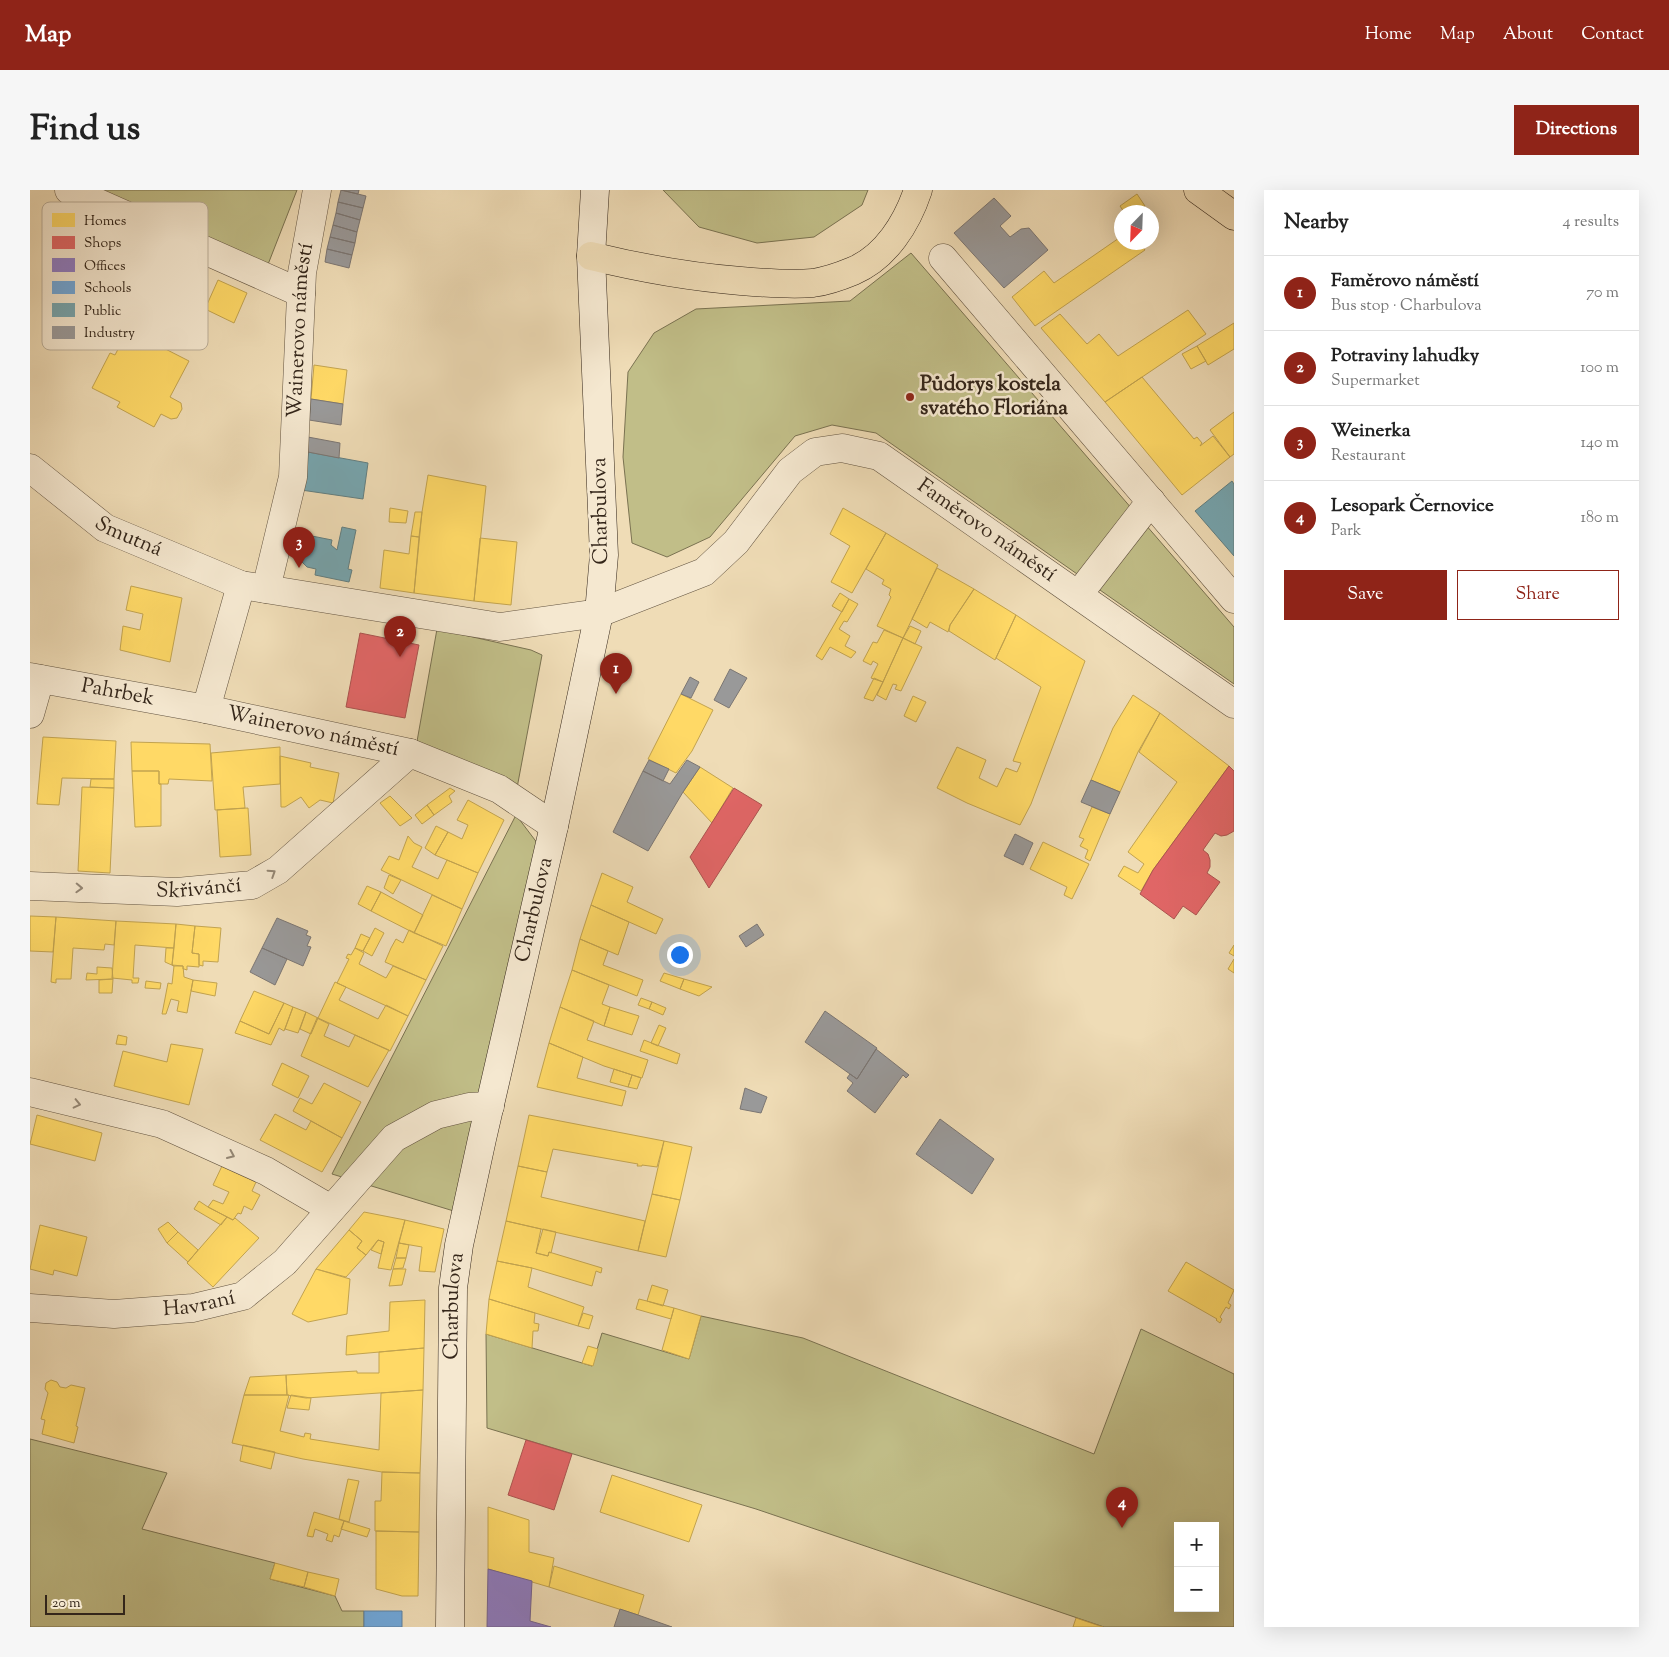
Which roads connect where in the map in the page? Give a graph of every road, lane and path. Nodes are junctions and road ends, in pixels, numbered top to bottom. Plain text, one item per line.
1 (69, 190) edge
2 (317, 190) edge
3 (595, 190) edge
4 (1198, 190) edge
5 (920, 194) edge
6 (96, 202) edge
7 (1234, 216) edge
8 (208, 251) edge
9 (591, 256) junction
10 (943, 258) dead end
11 (302, 293) junction
12 (30, 468) edge
13 (1151, 501) junction
14 (254, 587) junction
15 (1078, 595) junction
16 (1234, 599) edge
17 (599, 612) junction
18 (35, 678) edge
19 (1234, 704) edge
20 (206, 708) junction
21 (30, 714) edge
22 (410, 753) junction
23 (554, 826) junction
24 (30, 886) edge
25 (30, 1092) edge
26 (490, 1106) junction
27 (331, 1209) junction
28 (30, 1308) edge
29 (450, 1627) edge

1 - 6 street
2 - 11 street, Wainerovo náměstí
3 - 9 street, Charbulova
4 - 7 highway
5 - 9 highway
8 - 11 street
9 - 17 street, Charbulova
10 - 13 street
11 - 14 street, Wainerovo náměstí
12 - 14 street, Smutná
13 - 15 street, Faměrovo náměstí
13 - 16 street
14 - 17 street
14 - 20 street, Wainerovo náměstí
15 - 17 street, Faměrovo náměstí
15 - 19 street, Faměrovo náměstí
17 - 23 street, Charbulova
18 - 20 street, Pahrbek
18 - 21 street
20 - 22 street, Wainerovo náměstí
22 - 23 street, Wainerovo náměstí
24 -> 22 street, Skřivánčí
23 - 26 street, Charbulova
25 -> 27 street
26 - 27 street, Havraní
26 - 29 street, Charbulova
27 - 28 street, Havraní

